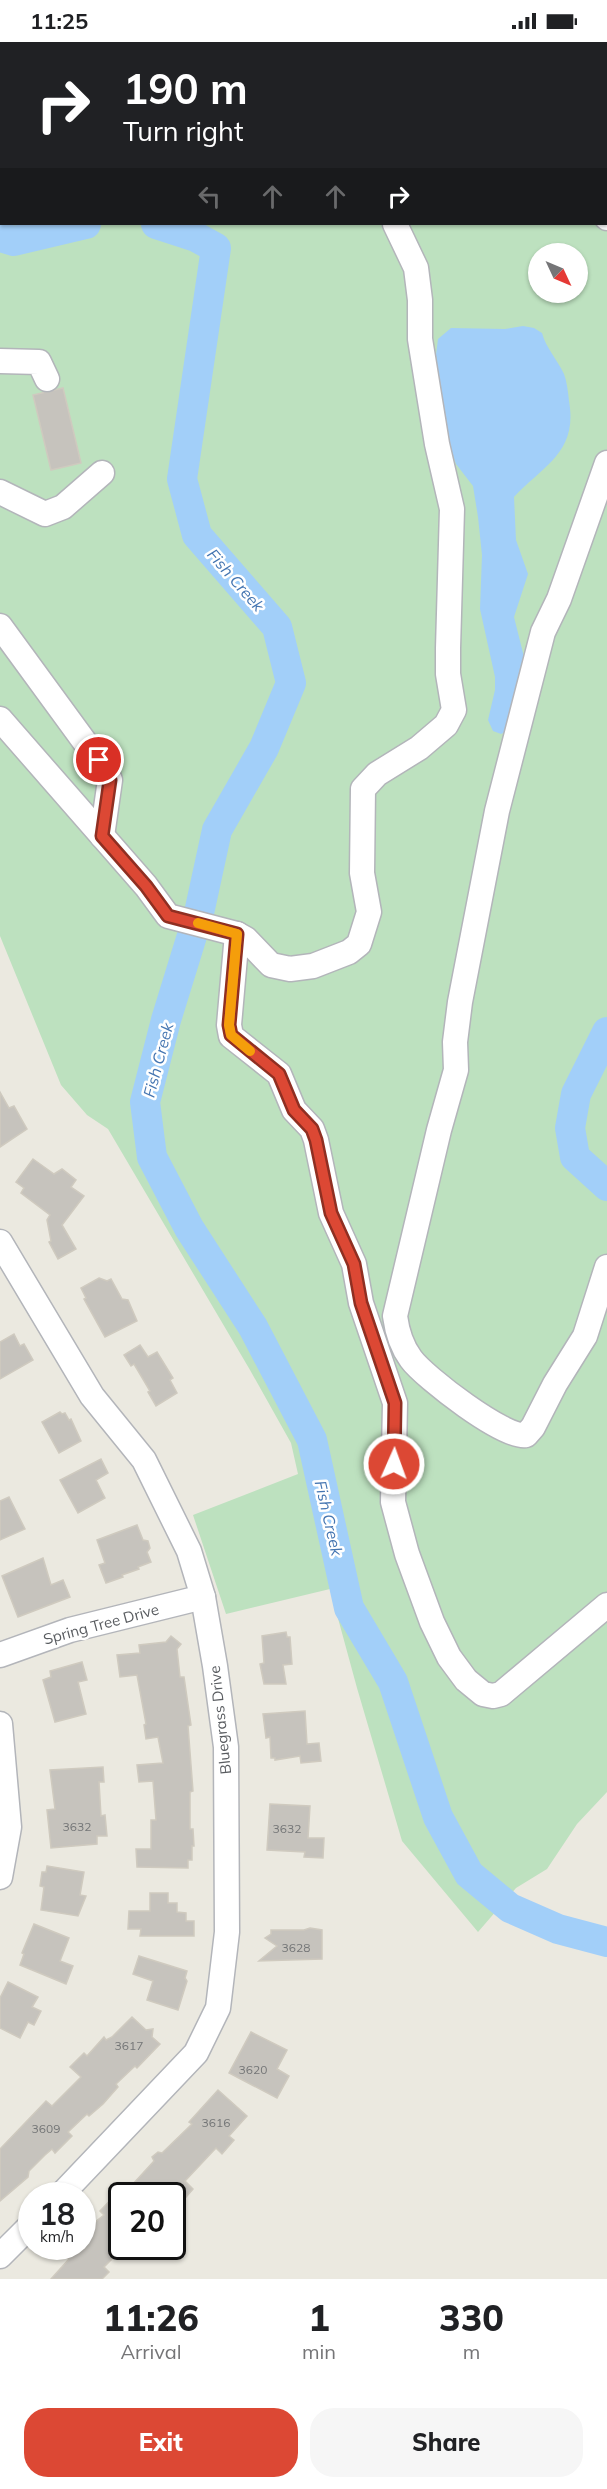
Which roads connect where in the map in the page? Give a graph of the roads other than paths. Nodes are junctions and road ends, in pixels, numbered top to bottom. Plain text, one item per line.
1 (395, 225) edge
2 (0, 362) edge
3 (47, 379) dead end
4 (607, 463) edge
5 (102, 473) dead end
6 (0, 492) edge
7 (0, 626) edge
8 (0, 719) edge
9 (102, 836) junction
10 (233, 933) junction
11 (0, 1242) edge
12 (607, 1268) edge
13 (203, 1597) junction
14 (607, 1605) edge
15 (0, 1655) edge
16 (0, 1724) edge
17 (0, 1877) edge
18 (73, 2182) edge
19 (18, 2238) edge
20 (0, 2256) edge

1 - 10 street
2 - 3 street
4 - 12 street
5 - 6 street
7 - 9 street
8 - 9 street
9 - 10 street
10 - 14 street
11 - 13 street, Bluegrass Drive
13 - 15 street, Spring Tree Drive
13 - 18 street, Bluegrass Drive
16 - 17 street
19 - 20 street

